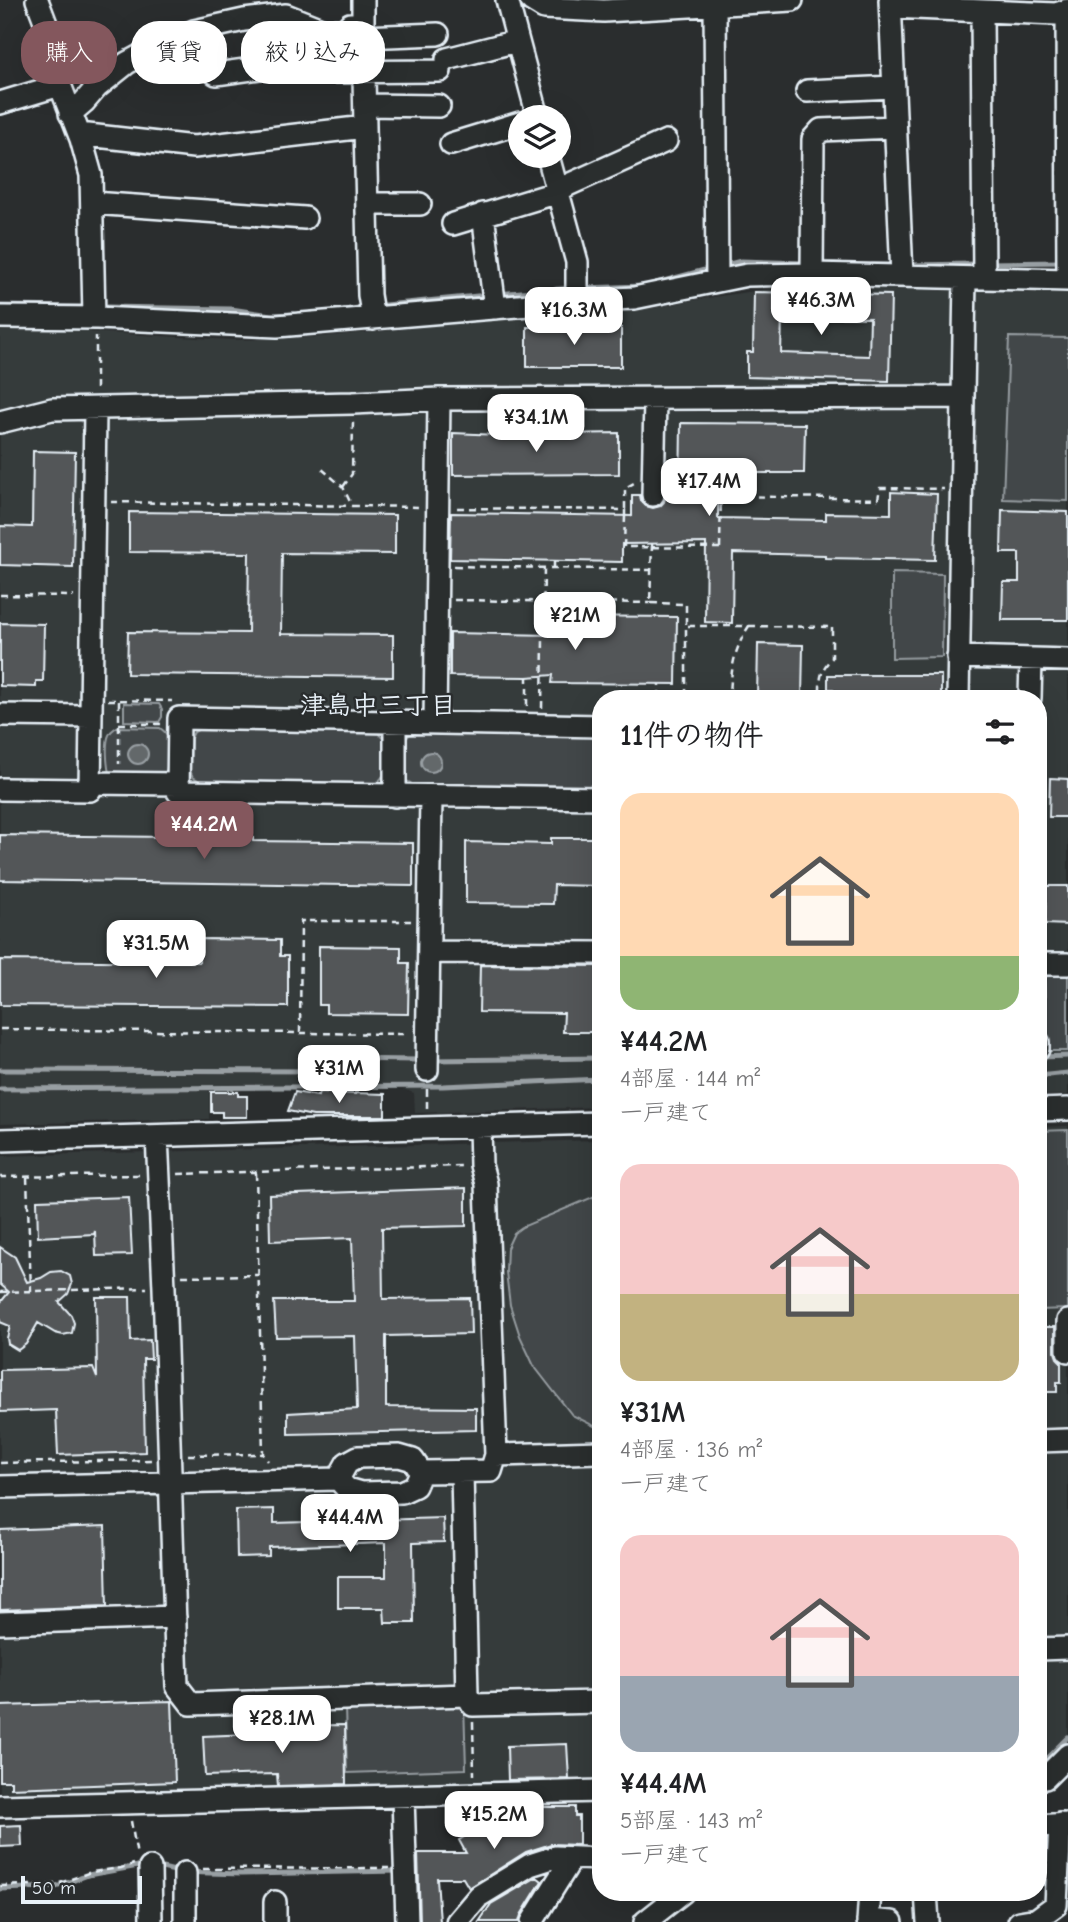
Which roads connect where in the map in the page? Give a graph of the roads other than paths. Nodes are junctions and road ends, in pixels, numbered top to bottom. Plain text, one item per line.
1 (37, 0) edge
2 (348, 0) edge
3 (363, 0) edge
4 (507, 0) edge
5 (531, 0) edge
6 (792, 0) edge
7 (715, 4) junction
8 (890, 4) edge
9 (930, 5) edge
10 (242, 10) edge
11 (1068, 10) edge
12 (982, 11) junction
13 (301, 21) edge
14 (356, 21) edge
15 (360, 21) edge
16 (385, 30) edge
17 (438, 34) dead end
18 (517, 41) junction
19 (385, 69) edge
20 (364, 84) edge
21 (60, 85) junction
22 (893, 87) junction
23 (807, 91) dead end
24 (1068, 93) edge
25 (0, 103) edge
26 (365, 105) junction
27 (535, 105) edge
28 (439, 106) dead end
29 (70, 114) junction
30 (365, 127) junction
31 (508, 127) edge
32 (895, 127) junction
33 (79, 134) junction
34 (666, 141) dead end
35 (451, 144) dead end
36 (552, 168) edge
37 (558, 190) junction
38 (92, 204) junction
39 (367, 204) junction
40 (420, 204) dead end
41 (483, 215) junction
42 (305, 218) dead end
43 (453, 224) dead end
44 (1068, 260) edge
45 (1068, 265) edge
46 (813, 267) junction
47 (902, 269) junction
48 (979, 271) junction
49 (717, 272) junction
50 (1068, 280) edge
51 (577, 291) junction
52 (495, 299) junction
53 (371, 311) junction
54 (0, 317) edge
55 (96, 318) junction
56 (962, 397) junction
57 (439, 399) junction
58 (655, 399) junction
59 (95, 410) junction
60 (0, 422) edge
61 (653, 488) road end
62 (958, 657) junction
63 (1031, 659) junction
64 (1068, 660) edge
65 (958, 690) edge
66 (1030, 690) edge
67 (0, 715) edge
68 (91, 716) junction
69 (395, 722) junction
70 (435, 723) junction
71 (592, 726) edge
72 (90, 783) junction
73 (178, 784) junction
74 (0, 789) edge
75 (395, 796) junction
76 (431, 796) junction
77 (592, 798) edge
78 (429, 952) junction
79 (592, 953) edge
80 (1047, 964) edge
81 (1068, 964) edge
82 (427, 1063) dead end
83 (1047, 1110) edge
84 (1068, 1110) edge
85 (592, 1123) edge
86 (481, 1126) junction
87 (157, 1136) junction
88 (0, 1140) edge
89 (1068, 1321) edge
90 (1068, 1351) edge
91 (1068, 1440) edge
92 (1047, 1441) edge
93 (592, 1452) edge
94 (496, 1455) junction
95 (421, 1472) junction
96 (462, 1472) junction
97 (338, 1479) junction
98 (171, 1483) junction
99 (0, 1488) edge
100 (175, 1617) junction
101 (0, 1623) edge
102 (1068, 1648) edge
103 (1047, 1649) edge
104 (470, 1700) junction
105 (592, 1702) edge
106 (1068, 1755) edge
107 (1047, 1776) edge
108 (592, 1791) edge
109 (403, 1800) junction
110 (0, 1806) edge
111 (1062, 1828) edge
112 (572, 1858) junction
113 (592, 1859) edge
114 (144, 1865) road end
115 (185, 1873) dead end
116 (665, 1901) edge
117 (869, 1901) edge
118 (927, 1901) edge
119 (868, 1921) edge
120 (151, 1922) edge
121 (185, 1922) edge
122 (407, 1922) edge
123 (457, 1922) edge
124 (532, 1922) edge
125 (645, 1922) edge
126 (892, 1922) edge
127 (928, 1922) edge
128 (1019, 1922) edge

1 - 21 street
2 - 14 street
3 - 15 street
4 - 18 street
5 - 7 street
6 - 7 street
7 - 49 street
8 - 9 street
8 - 22 street
9 - 12 street
10 - 13 street
10 - 29 street
11 - 12 street
11 - 24 street
12 - 48 street
16 - 17 street
18 - 19 street
18 - 27 street
20 - 26 street
21 - 25 street
21 - 29 street
22 - 23 street
22 - 32 street
24 - 44 street
26 - 28 street
26 - 30 street
29 - 33 street
30 - 33 street
30 - 39 street
31 - 35 street
32 - 46 street
32 - 47 street
33 - 38 street
34 - 37 street
36 - 37 street
37 - 41 street
37 - 51 street
38 - 42 street
38 - 55 street
39 - 40 street
39 - 53 street
41 - 43 street
41 - 52 street
44 - 45 street
45 - 50 street
46 - 47 street
46 - 49 street
47 - 48 street
48 - 50 street
48 - 56 street
49 - 51 street
51 - 52 street
52 - 53 street
53 - 55 street
54 - 55 street
56 - 58 street
56 - 62 street
57 - 58 street
57 - 59 street
57 - 70 street
58 - 61 street
59 - 60 street
59 - 68 street
62 - 63 street
62 - 65 street
63 - 64 street
63 - 66 street
67 - 68 street
68 - 72 street
69 - 70 street
69 - 73 street
69 - 75 street
70 - 71 street
72 - 73 street
72 - 74 street
73 - 75 street
75 - 76 street
76 - 77 street
76 - 78 street
78 - 79 street
78 - 82 street
80 - 81 street
83 - 84 street
85 - 86 street
86 - 87 street
86 - 94 street
87 - 88 street
87 - 98 street
89 - 90 street
91 - 92 street
93 - 94 street
94 - 96 street
95 - 96 street
95 - 97 street
95 - 97 street
96 - 104 street
97 - 98 street
98 - 99 street
98 - 100 street
100 - 101 street
100 - 104 street
102 - 103 street
104 - 105 street
106 - 107 street
108 - 109 street
109 - 110 street
109 - 122 street
111 - 128 street
112 - 113 street
112 - 123 street
112 - 124 street
114 - 120 street
115 - 121 street
116 - 125 street
117 - 119 street
118 - 127 street
119 - 126 street

